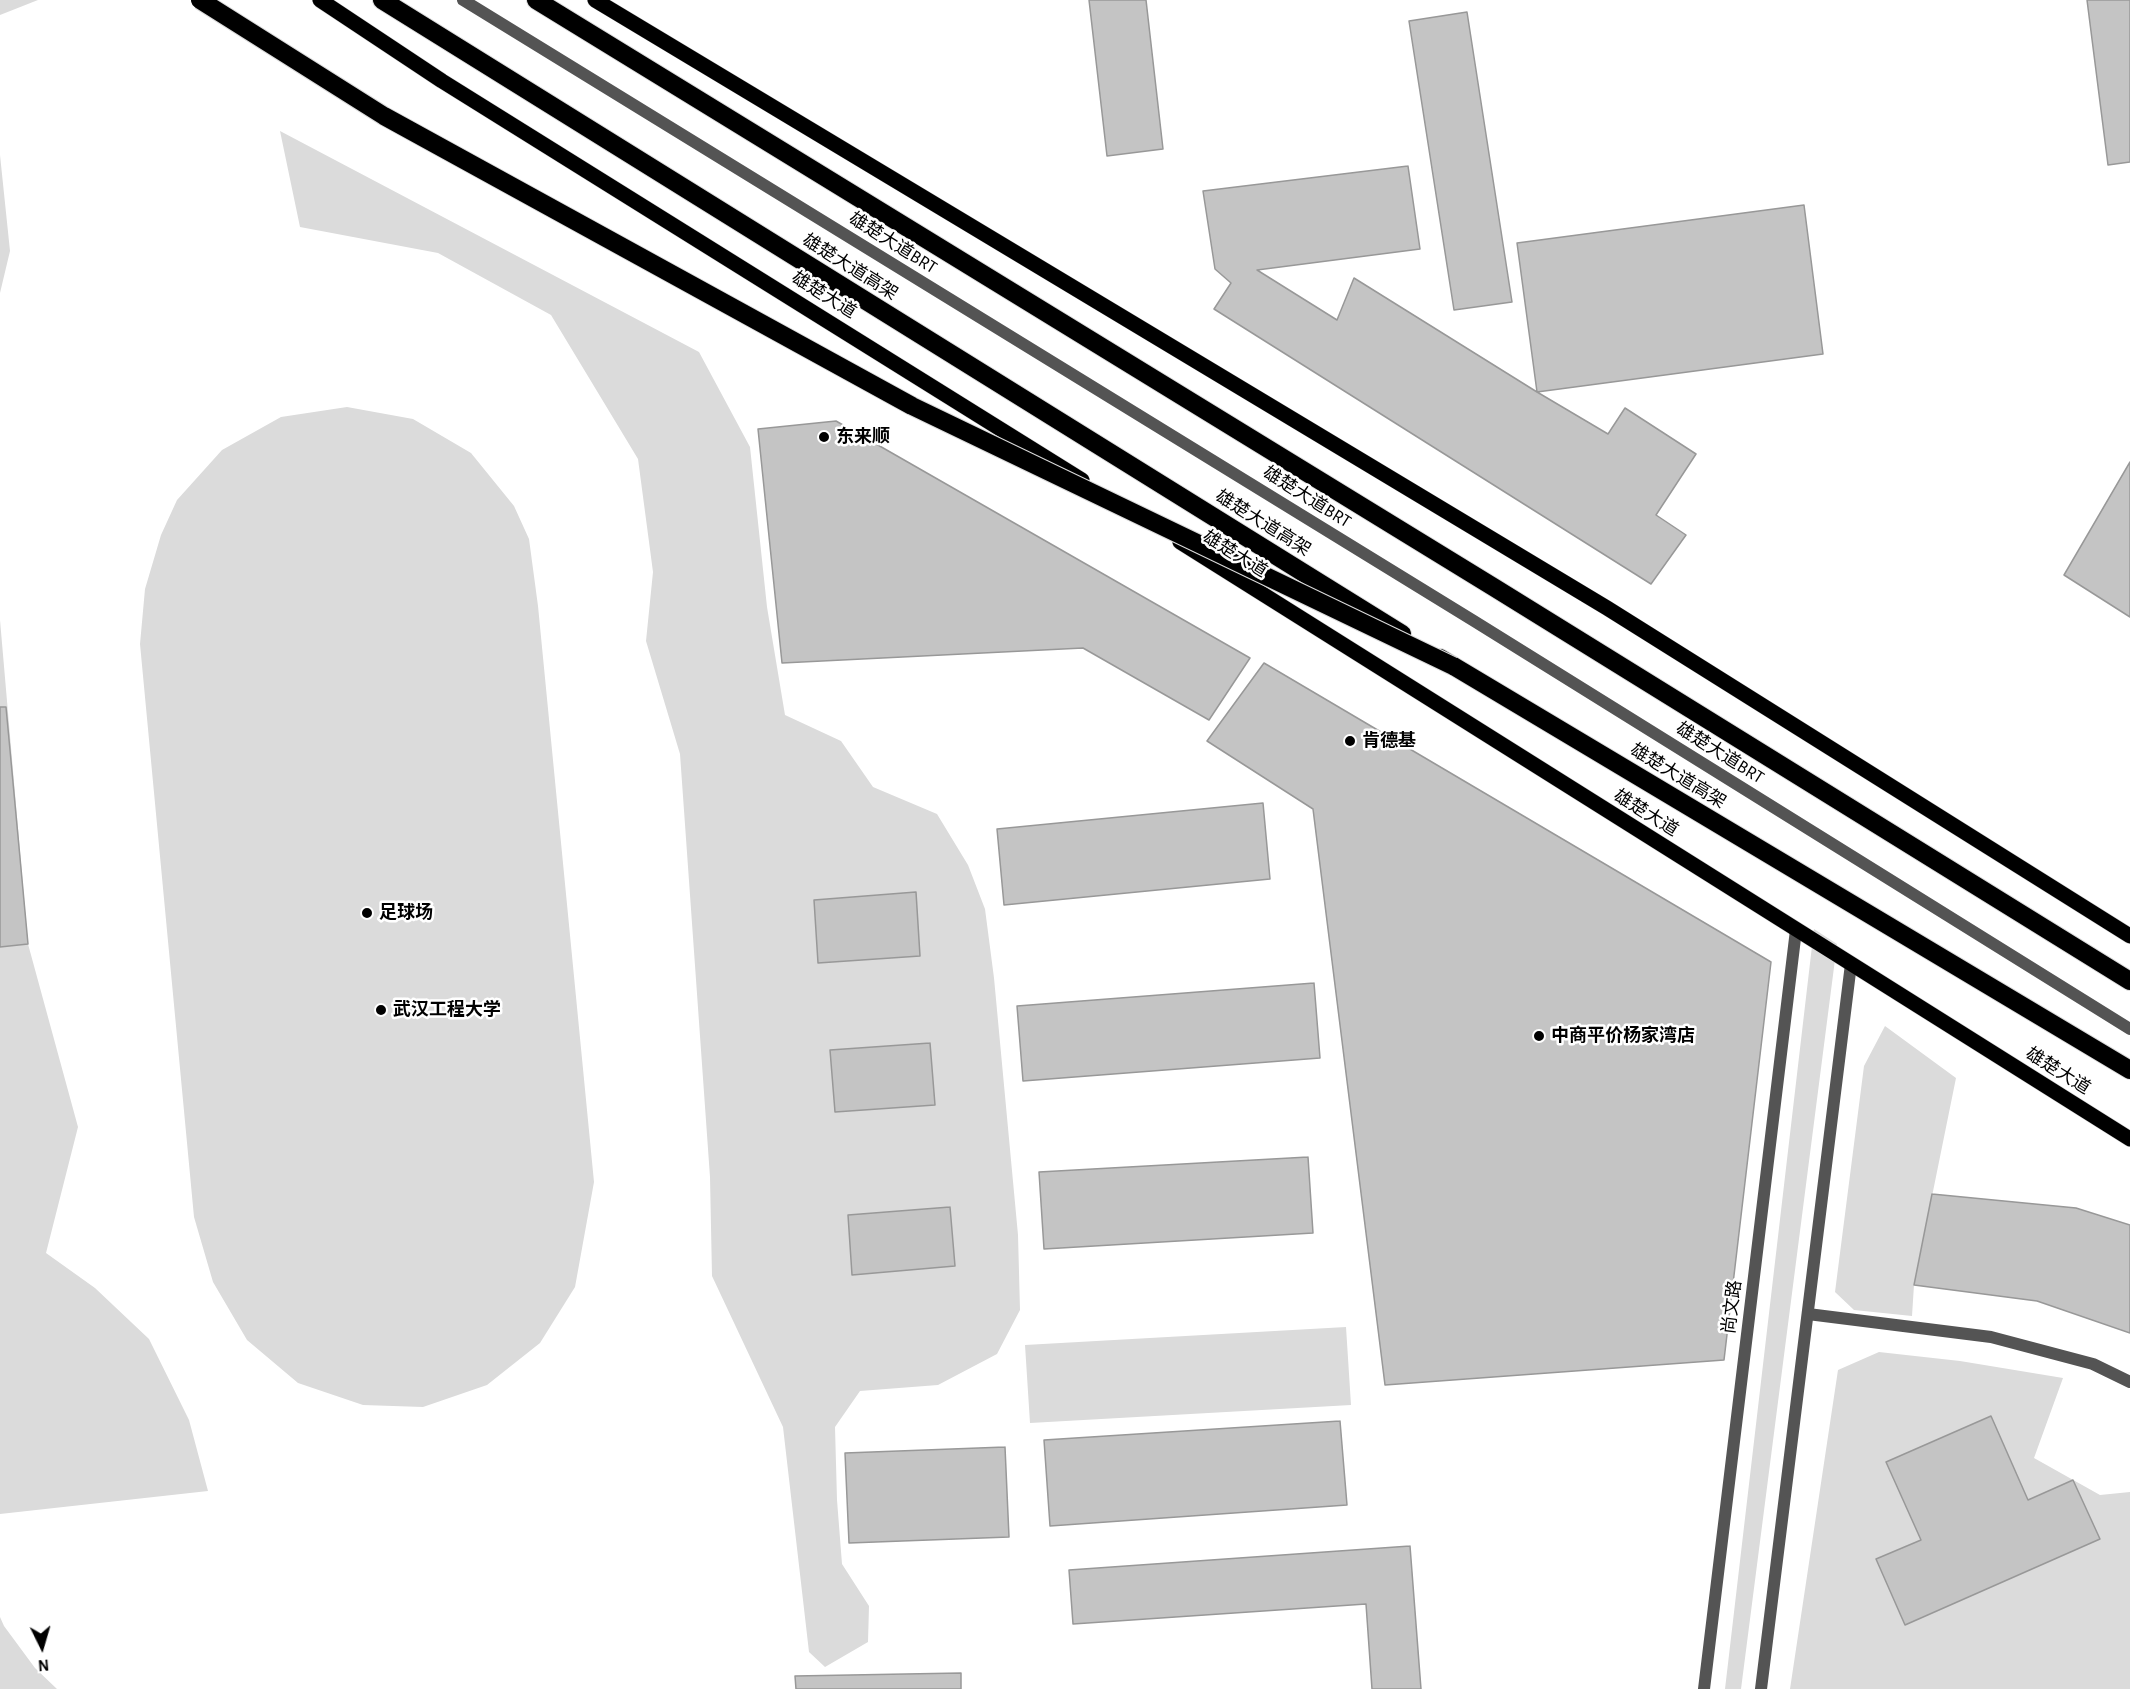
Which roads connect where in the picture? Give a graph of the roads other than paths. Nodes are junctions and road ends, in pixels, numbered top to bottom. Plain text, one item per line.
1 (200, 0) edge
2 (320, 0) edge
3 (382, 0) edge
4 (464, 0) edge
5 (536, 0) edge
6 (595, 0) edge
7 (1453, 666) junction
8 (1796, 930) junction
9 (2130, 936) edge
10 (1851, 964) junction
11 (2130, 981) edge
12 (2130, 1029) edge
13 (2130, 1070) edge
14 (2130, 1139) edge
15 (1808, 1314) junction
16 (2130, 1382) edge
17 (1704, 1689) edge
18 (1761, 1689) edge

1 - 7 highway, bridge
2 - 8 main road, 雄楚大道
3 - 7 highway, 雄楚大道高架, bridge
4 - 12 street, 雄楚大道BRT
5 - 11 highway
6 - 9 main road
7 - 13 highway, 雄楚大道高架
8 - 10 main road, 雄楚大道
8 - 17 street, 尚文路
10 - 14 main road, 雄楚大道
10 - 15 street
15 - 16 street
15 - 18 street

